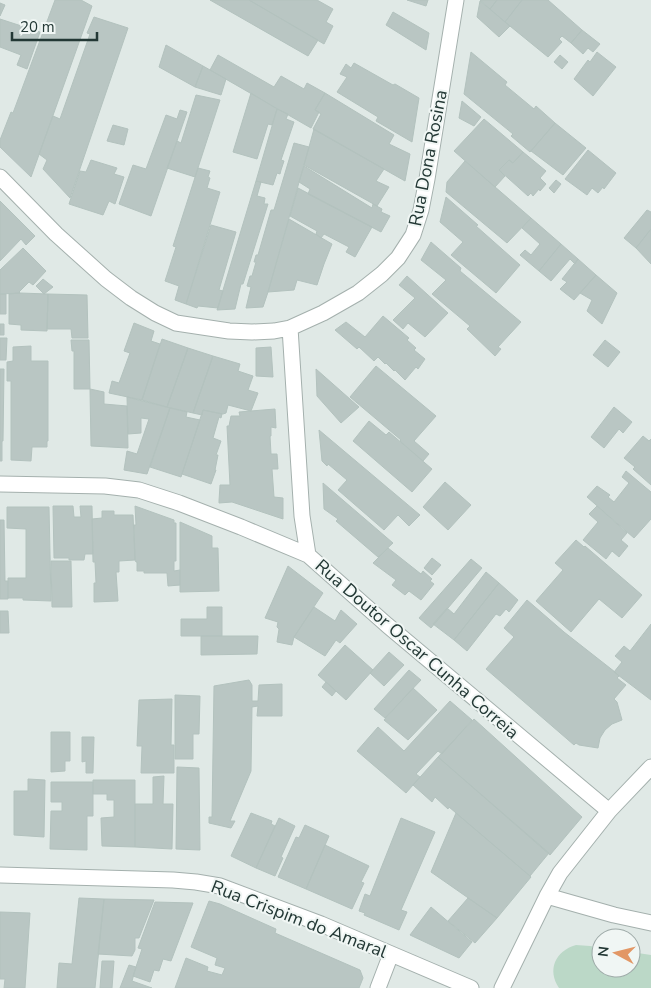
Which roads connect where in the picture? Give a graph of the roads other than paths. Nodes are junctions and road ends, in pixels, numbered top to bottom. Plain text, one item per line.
1 (456, 0) edge
2 (0, 177) edge
3 (290, 328) junction
4 (0, 484) edge
5 (308, 555) junction
6 (651, 767) edge
7 (609, 811) junction
8 (0, 875) edge
9 (547, 896) junction
10 (651, 923) edge
11 (392, 954) junction
12 (378, 988) edge
13 (471, 988) edge
14 (502, 988) edge

1 - 3 street, Rua Dona Rosina
2 - 3 street, Rua Dona Rosina
3 - 5 street, Rua Doutor Oscar Cunha Correia
4 - 5 street
5 - 7 street, Rua Doutor Oscar Cunha Correia
6 - 7 street
7 - 9 street
8 - 11 street, Rua Crispim do Amaral
9 - 10 street
9 - 14 street
11 - 12 street
11 - 13 street, Rua Crispim do Amaral

